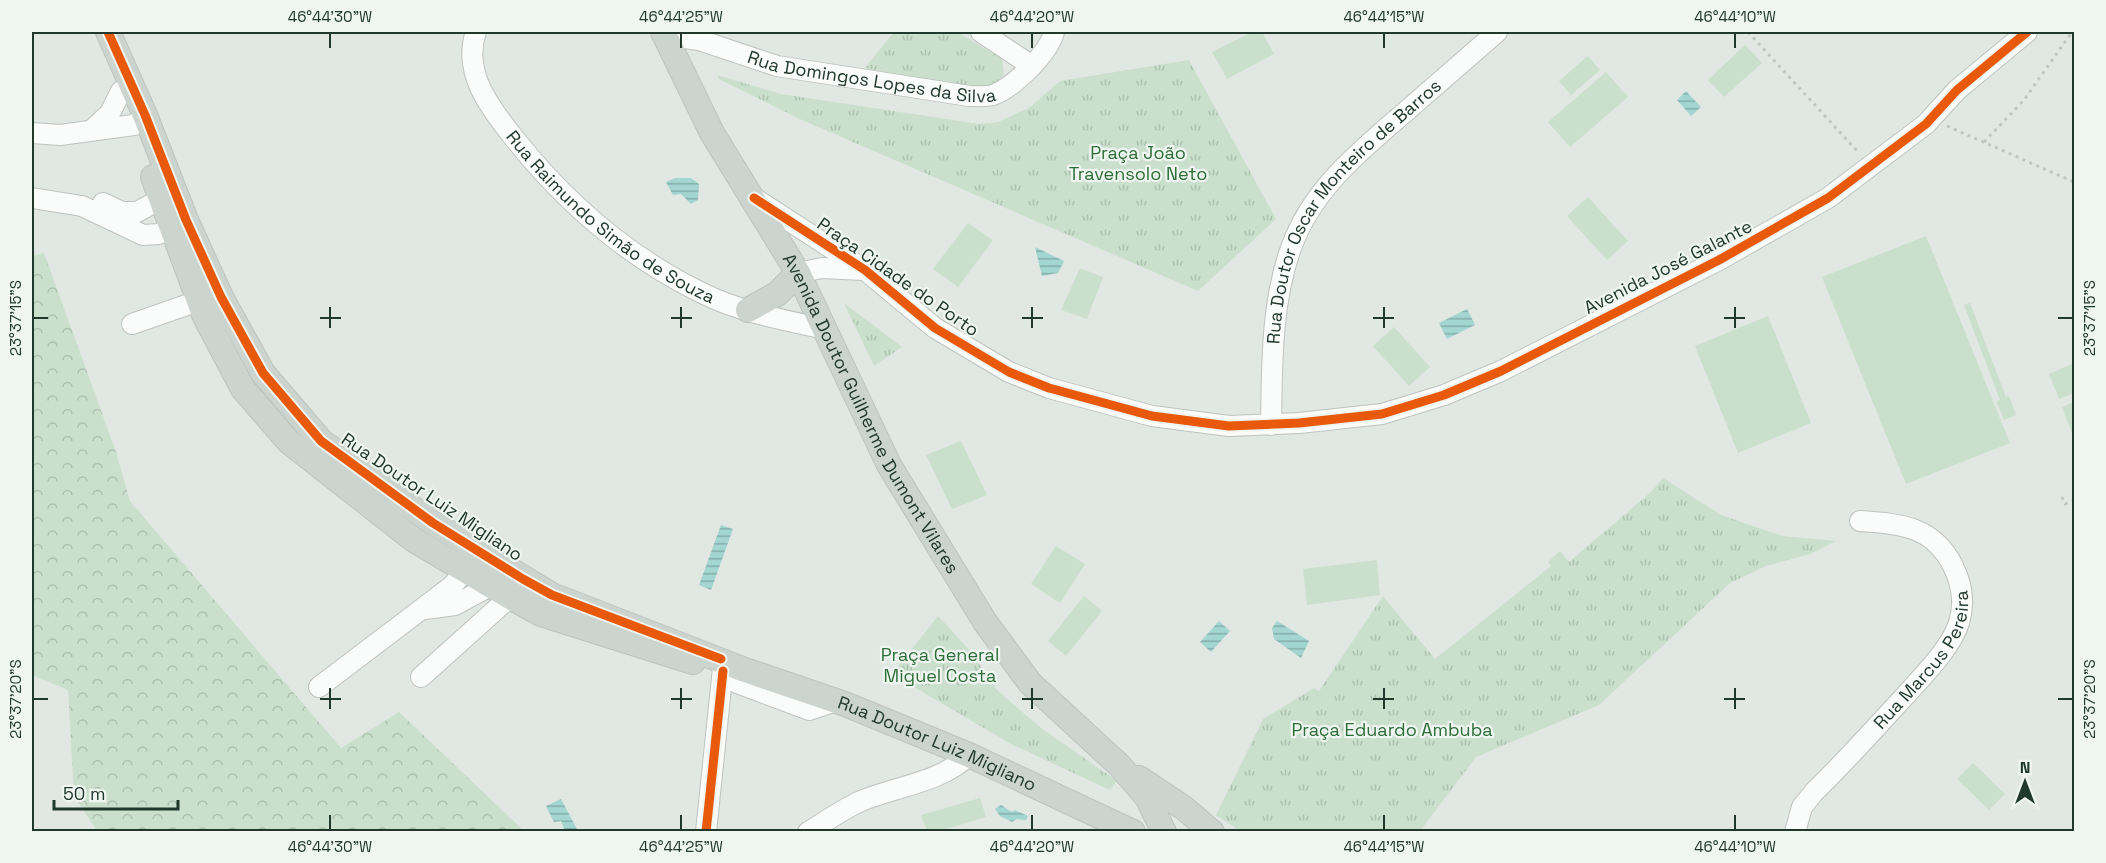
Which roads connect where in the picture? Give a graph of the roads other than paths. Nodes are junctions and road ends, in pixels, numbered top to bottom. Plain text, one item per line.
1 (96, 32) edge
2 (108, 32) edge
3 (476, 32) edge
4 (981, 32) edge
5 (1054, 32) edge
6 (1497, 32) edge
7 (2026, 32) edge
8 (664, 33) edge
9 (1032, 66) junction
10 (121, 91) junction
11 (140, 120) junction
12 (92, 130) junction
13 (32, 134) edge
14 (32, 189) edge
15 (32, 198) edge
16 (754, 198) junction
17 (160, 199) junction
18 (178, 224) junction
19 (866, 270) junction
20 (798, 273) junction
21 (198, 301) junction
22 (748, 310) junction
23 (132, 324) dead end
24 (825, 329) junction
25 (1271, 425) junction
26 (1860, 521) dead end
27 (465, 571) junction
28 (500, 591) junction
29 (423, 610) junction
30 (730, 666) junction
31 (421, 677) dead end
32 (319, 687) dead end
33 (969, 755) junction
34 (1119, 765) junction
35 (1129, 829) edge
36 (706, 831) edge
37 (808, 831) edge
38 (1165, 831) edge
39 (1212, 831) edge
40 (1795, 831) edge

1 - 10 main road, Rua Doutor Luiz Migliano
2 - 11 main road, Rua Doutor Luiz Migliano
3 - 22 street, Rua Raimundo Simão de Souza
4 - 9 street
5 - 9 street, Rua Domingos Lopes da Silva
6 - 25 street, Rua Doutor Oscar Monteiro de Barros
7 - 25 street, Avenida José Galante
8 - 9 street, Rua Domingos Lopes da Silva
8 - 16 main road, Avenida Doutor Guilherme Dumont Vilares
10 - 11 main road, Rua Doutor Luiz Migliano
10 - 12 street
11 - 12 street
11 - 17 main road, Rua Doutor Luiz Migliano
11 - 18 main road, Rua Doutor Luiz Migliano
12 - 13 street
14 - 17 street
15 - 18 street
16 - 19 street, Praça Cidade do Porto
16 - 20 main road, Avenida Doutor Guilherme Dumont Vilares
17 - 18 main road, Rua Doutor Luiz Migliano
18 - 21 main road, Rua Doutor Luiz Migliano
18 - 30 main road, Rua Doutor Luiz Migliano
19 - 20 street, Praça Cidade do Porto
19 - 25 street, Praça Cidade do Porto
20 - 22 main road
20 - 24 main road, Avenida Doutor Guilherme Dumont Vilares
21 - 23 street
21 - 27 main road, Rua Doutor Luiz Migliano
22 - 24 street, Rua Raimundo Simão de Souza
24 - 34 main road, Avenida Doutor Guilherme Dumont Vilares
26 - 40 street, Rua Marcus Pereira
27 - 28 main road, Rua Doutor Luiz Migliano
27 - 29 street
28 - 29 street
28 - 30 main road, Rua Doutor Luiz Migliano
28 - 31 street
29 - 32 street
30 - 33 main road, Rua Doutor Luiz Migliano
30 - 36 street
33 - 35 main road, Rua Doutor Luiz Migliano
33 - 37 street
34 - 38 main road, Avenida Doutor Guilherme Dumont Vilares
34 - 39 main road, Avenida Doutor Guilherme Dumont Vilares
35 - 38 main road, Rua Doutor Luiz Migliano

